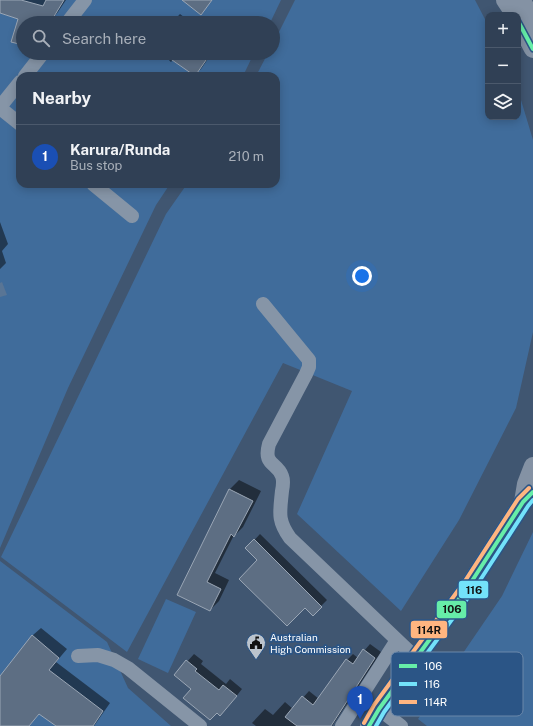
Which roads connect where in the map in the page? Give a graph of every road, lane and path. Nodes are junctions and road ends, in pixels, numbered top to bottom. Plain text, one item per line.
1 (85, 0) edge
2 (505, 0) edge
3 (522, 0) edge
4 (513, 12) edge
5 (72, 16) edge
6 (533, 23) edge
7 (521, 27) edge
8 (533, 49) edge
9 (38, 60) edge
10 (28, 72) edge
11 (16, 87) edge
12 (0, 108) edge
13 (16, 121) edge
14 (98, 188) edge
15 (132, 216) dead end
16 (263, 304) dead end
17 (533, 466) edge
18 (528, 497) edge
19 (397, 640) junction
20 (410, 652) edge
21 (420, 652) edge
22 (78, 656) dead end
23 (391, 692) edge
24 (379, 709) junction
25 (200, 726) edge
26 (342, 726) edge
27 (369, 726) edge
28 (401, 726) edge

1 - 5 street
2 - 4 main road
3 - 6 main road
7 - 8 main road
9 - 10 street
11 - 12 street
12 - 13 street
14 - 15 street
16 - 19 street
17 - 18 main road
18 - 21 main road
19 - 20 street
19 - 26 street
22 - 25 street
23 - 24 main road
24 - 27 main road
24 - 28 street

